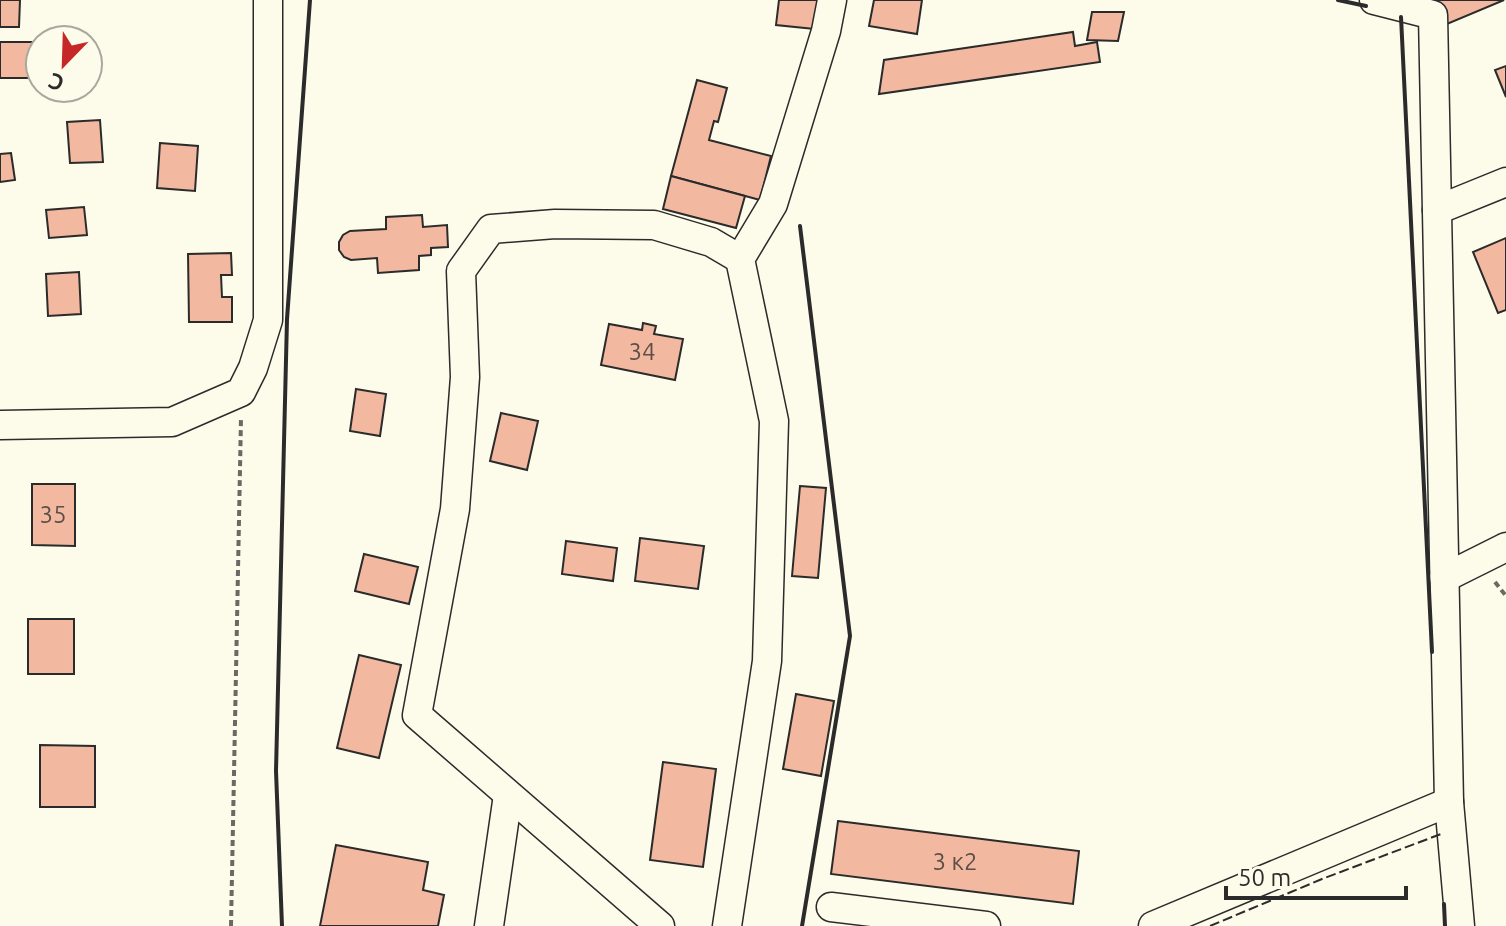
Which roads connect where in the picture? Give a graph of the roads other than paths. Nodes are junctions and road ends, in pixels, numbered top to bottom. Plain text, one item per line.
1 (268, 0) edge
2 (832, 0) edge
3 (1374, 0) edge
4 (1506, 182) edge
5 (1437, 210) junction
6 (740, 259) junction
7 (0, 425) edge
8 (1506, 547) edge
9 (1444, 578) junction
10 (508, 795) junction
11 (1449, 802) junction
12 (831, 907) dead end
13 (489, 926) edge
14 (660, 926) edge
15 (727, 926) edge
16 (986, 926) edge
17 (1153, 926) edge
18 (1460, 926) edge

1 - 7 street
2 - 6 street
3 - 5 street
4 - 5 street
5 - 9 street
6 - 10 street
6 - 15 street
8 - 9 street
9 - 11 street
10 - 13 street
10 - 14 street
11 - 17 street
11 - 18 street
12 - 16 street

